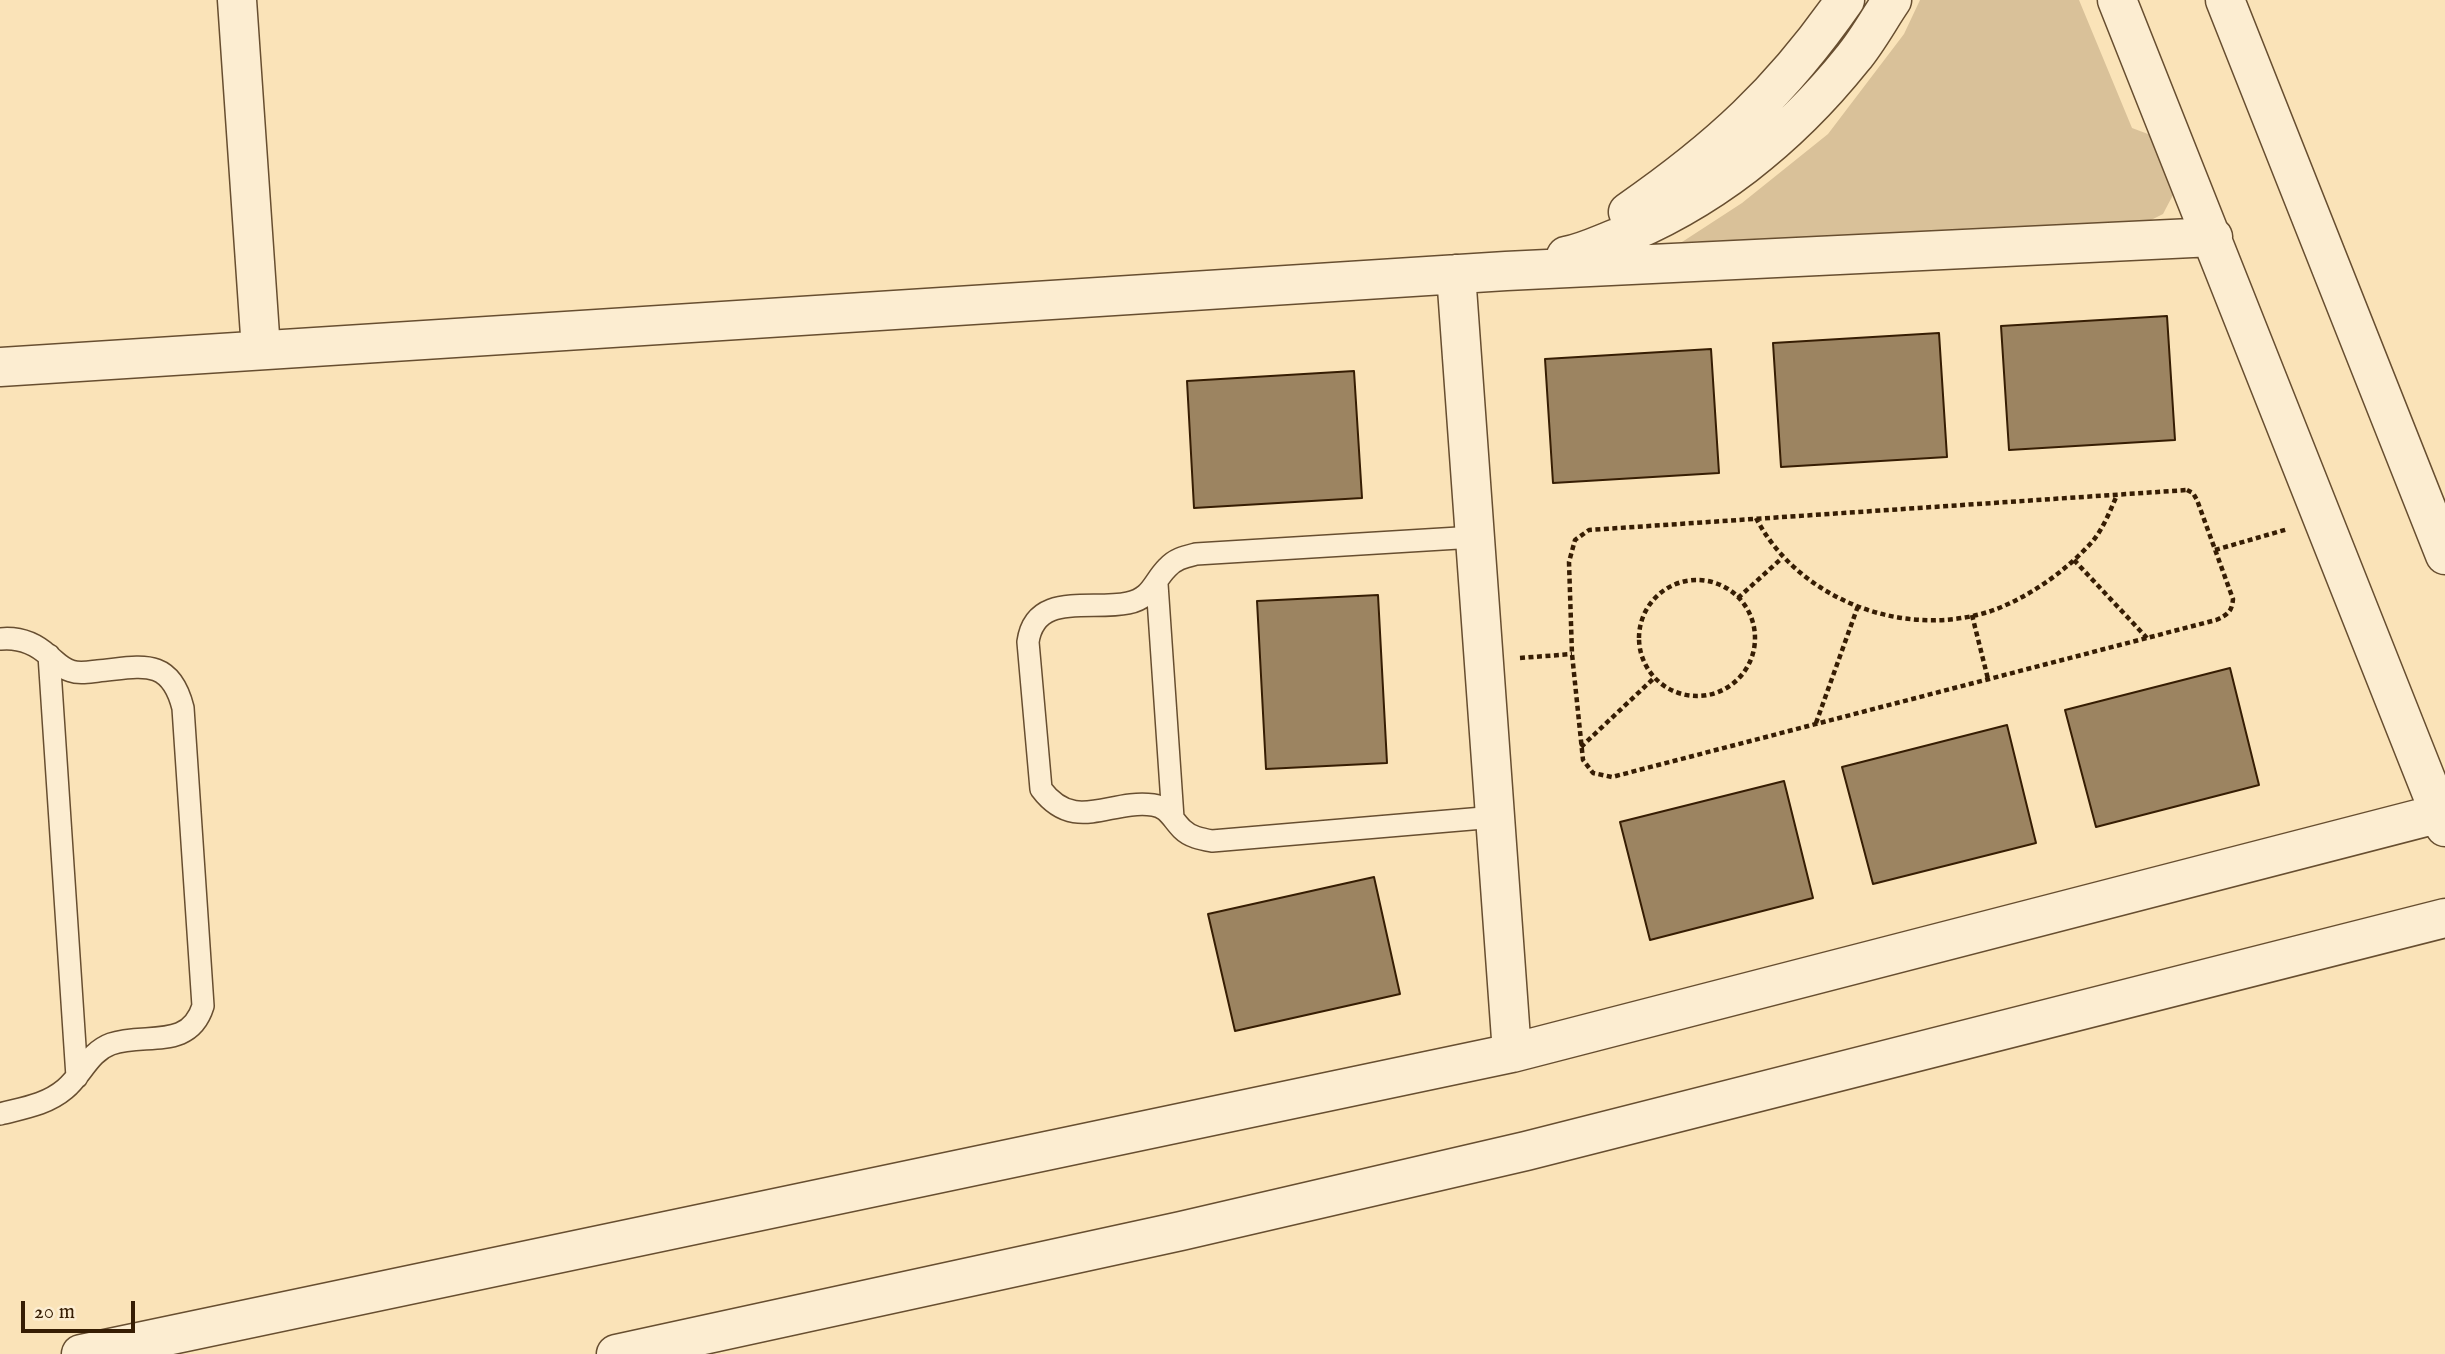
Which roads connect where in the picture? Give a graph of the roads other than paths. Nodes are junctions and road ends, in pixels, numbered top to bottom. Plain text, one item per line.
1 (237, 0) edge
2 (1845, 0) edge
3 (1892, 0) edge
4 (2117, 0) edge
5 (2225, 0) edge
6 (2213, 237) junction
7 (1506, 271) junction
8 (1456, 274) junction
9 (261, 350) junction
10 (0, 367) edge
11 (1475, 537) junction
12 (2445, 555) edge
13 (1157, 584) junction
14 (0, 639) edge
15 (49, 655) junction
16 (1495, 817) junction
17 (2443, 817) edge
18 (1173, 818) junction
19 (2445, 918) edge
20 (1512, 1053) junction
21 (77, 1077) junction
22 (0, 1114) edge
23 (81, 1354) edge
24 (616, 1354) edge

1 - 9 street
2 - 7 street
3 - 7 street
4 - 6 street
5 - 12 street
6 - 7 street
6 - 17 street
7 - 8 street
8 - 9 street
8 - 11 street
9 - 10 street
11 - 13 lane
11 - 16 street
13 - 18 lane
13 - 18 lane
14 - 15 lane
15 - 21 lane
15 - 21 lane
16 - 18 lane
16 - 20 street
17 - 20 street
19 - 24 street
20 - 23 street
21 - 22 lane

